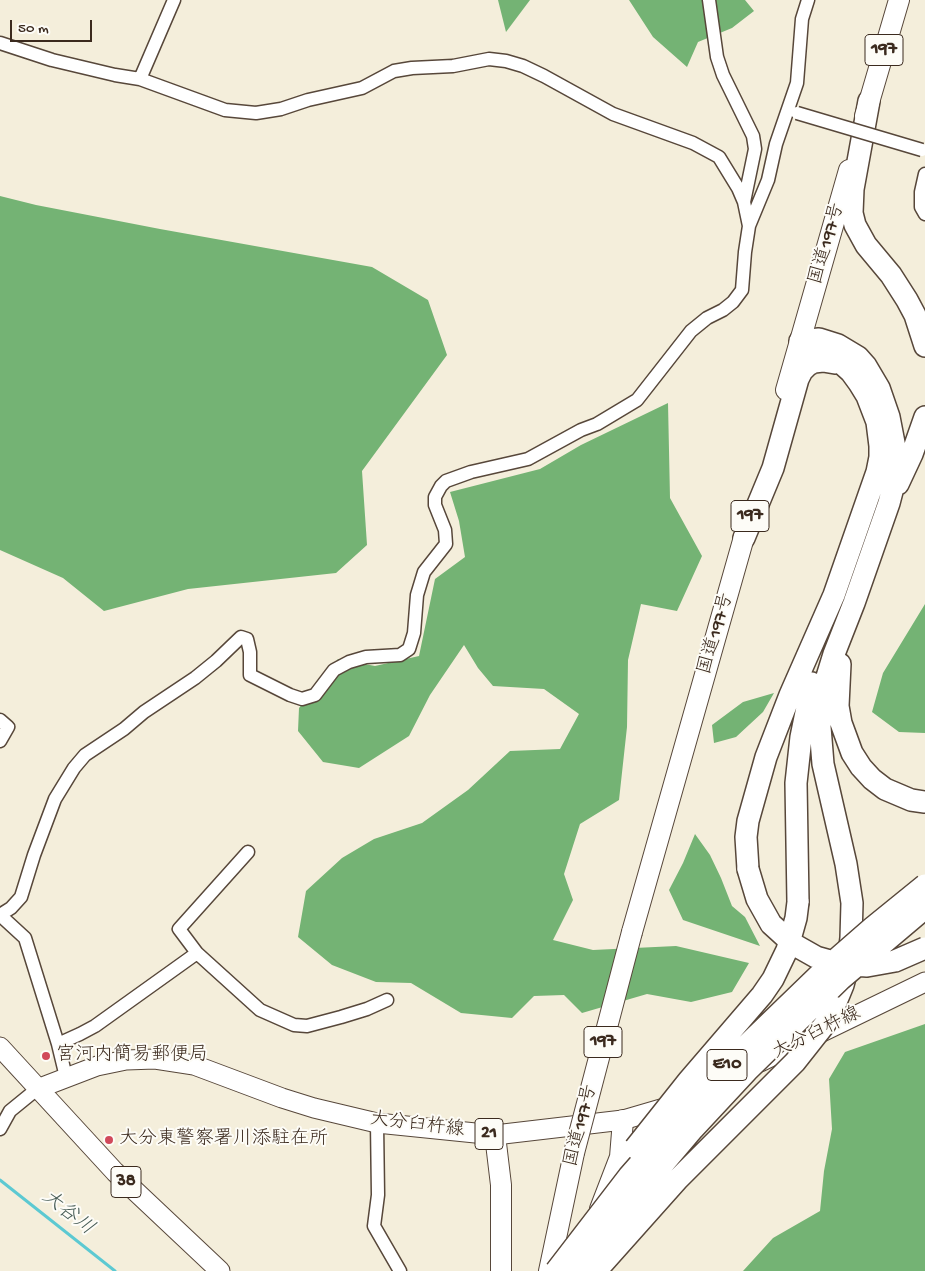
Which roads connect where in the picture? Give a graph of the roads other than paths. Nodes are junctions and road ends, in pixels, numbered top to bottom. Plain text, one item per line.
1 (174, 0) edge
2 (709, 0) edge
3 (808, 0) edge
4 (894, 0) edge
5 (900, 0) edge
6 (889, 32) junction
7 (0, 43) edge
8 (140, 79) junction
9 (869, 100) junction
10 (792, 111) junction
11 (924, 152) edge
12 (925, 174) edge
13 (744, 202) junction
14 (924, 209) edge
15 (749, 226) junction
16 (800, 340) junction
17 (925, 346) edge
18 (851, 372) junction
19 (925, 417) edge
20 (890, 503) junction
21 (744, 538) junction
22 (834, 595) junction
23 (854, 603) junction
24 (0, 720) edge
25 (0, 742) edge
26 (925, 802) edge
27 (248, 852) dead end
28 (925, 884) edge
29 (925, 908) edge
30 (0, 915) edge
31 (925, 948) edge
32 (197, 953) junction
33 (925, 982) edge
34 (387, 1000) dead end
35 (58, 1044) junction
36 (0, 1047) edge
37 (66, 1077) junction
38 (37, 1089) junction
39 (623, 1120) junction
40 (377, 1123) junction
41 (0, 1129) edge
42 (495, 1135) junction
43 (220, 1271) edge
44 (400, 1271) edge
45 (501, 1271) edge
46 (549, 1271) edge
47 (555, 1271) edge
48 (578, 1271) edge
49 (596, 1271) edge

1 - 8 street
2 - 13 street
3 - 10 street
4 - 6 highway
5 - 6 highway, 国道197号 / 197
6 - 9 highway, 国道197号 / 197
7 - 8 street
8 - 13 street
9 - 16 highway, 国道197号 / 197
9 - 17 highway
10 - 11 street, bridge
10 - 15 street
12 - 14 street
13 - 15 street
15 - 30 street
16 - 18 highway
16 - 20 highway
16 - 21 highway, 国道197号 / 197
18 - 21 highway
18 - 22 highway
19 - 20 highway
20 - 23 highway
21 - 46 highway, 国道197号 / 197, bridge
22 - 31 highway, bridge
22 - 47 highway, bridge
23 - 26 highway
23 - 49 highway, bridge
24 - 25 street
27 - 32 street
28 - 47 highway, E10, bridge
29 - 48 highway, E10, bridge
30 - 35 street
32 - 34 street
32 - 35 street
33 - 39 main road, 大分臼杵線 / 21
35 - 37 street
36 - 38 main road
37 - 38 main road, 大分臼杵線 / 21
37 - 40 main road, 大分臼杵線 / 21
38 - 41 street
38 - 43 main road, 38
39 - 42 main road, 大分臼杵線 / 21
39 - 48 highway
40 - 42 main road, 大分臼杵線 / 21
40 - 44 street
42 - 45 highway

